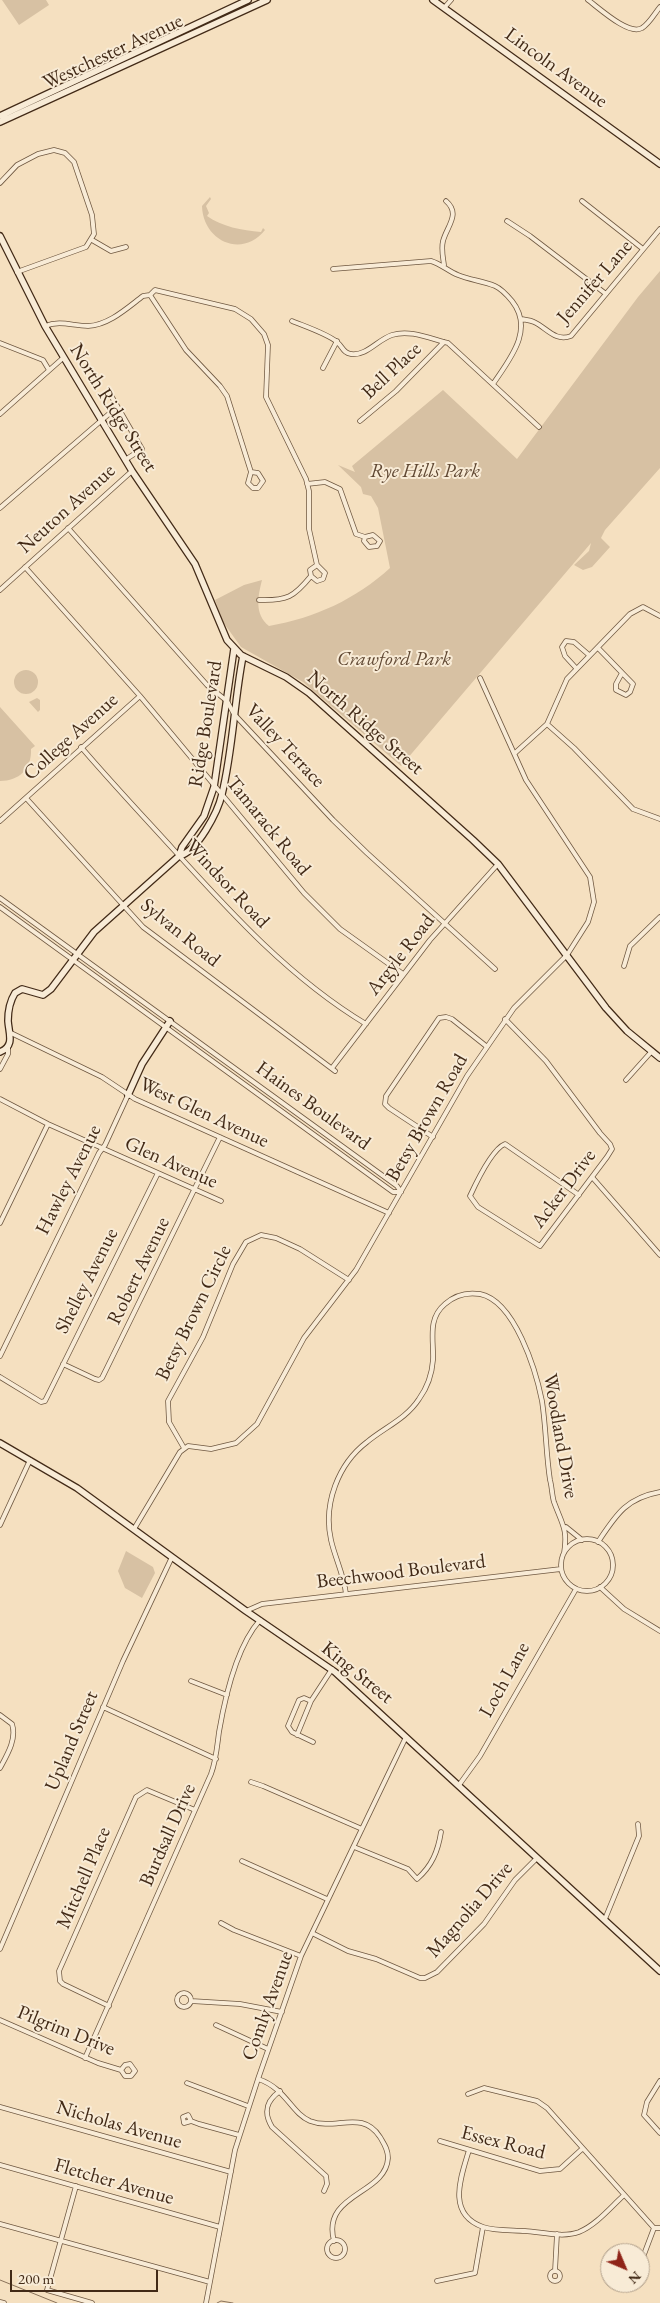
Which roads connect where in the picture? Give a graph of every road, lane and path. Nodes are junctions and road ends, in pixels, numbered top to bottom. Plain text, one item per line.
1 (248, 0) edge
2 (267, 0) edge
3 (433, 0) edge
4 (451, 0) edge
5 (588, 0) edge
6 (660, 7) edge
7 (444, 8) junction
8 (0, 116) edge
9 (0, 122) edge
10 (660, 164) edge
11 (0, 182) edge
12 (446, 201) dead end
13 (582, 201) dead end
14 (507, 221) dead end
15 (660, 229) edge
16 (0, 236) edge
17 (92, 240) junction
18 (126, 247) dead end
19 (643, 249) junction
20 (444, 265) junction
21 (333, 269) dead end
22 (17, 272) junction
23 (606, 294) junction
24 (150, 295) junction
25 (521, 319) junction
26 (292, 321) dead end
27 (45, 326) junction
28 (337, 341) junction
29 (444, 342) junction
30 (0, 343) edge
31 (63, 358) junction
32 (323, 368) dead end
33 (48, 370) junction
34 (492, 384) junction
35 (109, 392) dead end
36 (117, 407) junction
37 (0, 414) edge
38 (102, 421) junction
39 (360, 422) dead end
40 (539, 427) dead end
41 (125, 460) junction
42 (132, 471) junction
43 (251, 472) junction
44 (307, 484) junction
45 (0, 508) edge
46 (68, 528) junction
47 (365, 537) dead end
48 (317, 565) junction
49 (25, 567) junction
50 (311, 576) junction
51 (0, 590) edge
52 (259, 600) dead end
53 (660, 616) edge
54 (598, 648) junction
55 (234, 649) junction
56 (589, 655) junction
57 (243, 656) junction
58 (576, 668) junction
59 (622, 672) junction
60 (480, 678) dead end
61 (140, 696) junction
62 (227, 701) junction
63 (234, 714) junction
64 (547, 724) junction
65 (81, 747) junction
66 (515, 753) junction
67 (214, 787) junction
68 (222, 796) junction
69 (26, 798) junction
70 (660, 819) edge
71 (0, 821) edge
72 (179, 856) junction
73 (498, 864) junction
74 (0, 898) edge
75 (123, 905) junction
76 (0, 908) edge
77 (660, 917) edge
78 (444, 923) junction
79 (78, 954) junction
80 (567, 955) junction
81 (73, 961) junction
82 (624, 966) dead end
83 (496, 969) dead end
84 (403, 974) junction
85 (505, 1019) junction
86 (170, 1021) junction
87 (366, 1024) junction
88 (166, 1027) junction
89 (11, 1033) junction
90 (8, 1046) junction
91 (486, 1046) junction
92 (652, 1051) junction
93 (0, 1052) edge
94 (660, 1058) edge
95 (0, 1069) edge
96 (334, 1070) joint
97 (626, 1080) dead end
98 (128, 1095) junction
99 (0, 1099) edge
100 (48, 1124) junction
101 (220, 1137) junction
102 (433, 1137) junction
103 (102, 1148) junction
104 (158, 1173) junction
105 (592, 1177) junction
106 (196, 1190) junction
107 (401, 1192) junction
108 (579, 1195) junction
109 (221, 1202) dead end
110 (389, 1213) junction
111 (0, 1223) edge
112 (660, 1255) edge
113 (349, 1280) junction
114 (0, 1356) edge
115 (63, 1364) junction
116 (0, 1377) edge
117 (0, 1443) edge
118 (184, 1448) junction
119 (30, 1460) junction
120 (660, 1492) edge
121 (0, 1525) edge
122 (566, 1527) junction
123 (134, 1529) junction
124 (582, 1540) junction
125 (598, 1542) junction
126 (564, 1553) junction
127 (172, 1557) junction
128 (561, 1569) junction
129 (600, 1587) junction
130 (576, 1589) junction
131 (346, 1594) junction
132 (246, 1611) junction
133 (260, 1620) junction
134 (660, 1631) edge
135 (332, 1669) junction
136 (192, 1680) dead end
137 (228, 1695) junction
138 (311, 1701) junction
139 (103, 1707) junction
140 (0, 1715) edge
141 (297, 1735) junction
142 (406, 1737) junction
143 (314, 1742) dead end
144 (216, 1759) junction
145 (0, 1768) edge
146 (251, 1782) dead end
147 (459, 1785) junction
148 (195, 1810) junction
149 (638, 1824) dead end
150 (362, 1829) junction
151 (441, 1832) dead end
152 (354, 1847) junction
153 (537, 1858) junction
154 (242, 1861) dead end
155 (328, 1899) junction
156 (605, 1919) junction
157 (221, 1923) dead end
158 (312, 1933) junction
159 (0, 1948) edge
160 (301, 1956) junction
161 (660, 1971) edge
162 (191, 2001) dead end
163 (109, 2006) junction
164 (282, 2012) junction
165 (0, 2020) edge
166 (216, 2025) dead end
167 (268, 2049) junction
168 (85, 2058) junction
169 (121, 2070) dead end
170 (258, 2079) junction
171 (660, 2080) edge
172 (187, 2083) dead end
173 (280, 2091) junction
174 (468, 2094) dead end
175 (248, 2106) junction
176 (0, 2107) edge
177 (191, 2120) dead end
178 (660, 2133) edge
179 (239, 2136) junction
180 (440, 2141) dead end
181 (582, 2149) junction
182 (469, 2150) junction
183 (0, 2165) edge
184 (231, 2172) junction
185 (76, 2186) junction
186 (324, 2191) dead end
187 (623, 2196) junction
188 (0, 2224) edge
189 (220, 2227) junction
190 (483, 2227) junction
191 (654, 2228) junction
192 (660, 2228) edge
193 (557, 2234) junction
194 (62, 2240) junction
195 (334, 2241) junction
196 (648, 2243) edge
197 (555, 2271) dead end
198 (437, 2281) dead end
199 (210, 2282) junction
200 (207, 2300) edge
201 (0, 2302) edge
202 (4, 2303) edge
203 (92, 2303) edge

1 - 8 street, Westchester Avenue
2 - 9 street, Westchester Avenue
3 - 7 street, Lincoln Avenue
4 - 7 street
5 - 6 street
7 - 10 street, Lincoln Avenue
11 - 17 street
12 - 20 street
13 - 19 street
14 - 23 street
15 - 19 street, Jennifer Lane
16 - 22 street, North Ridge Street
17 - 18 street
17 - 22 street
19 - 23 street, Jennifer Lane
20 - 21 street
20 - 25 street
22 - 27 street, North Ridge Street
23 - 25 street, Jennifer Lane
24 - 27 street
24 - 43 street
24 - 44 street
25 - 34 street
26 - 28 street
27 - 31 street, North Ridge Street
28 - 29 street
28 - 32 street
29 - 34 street
29 - 39 street, Bell Place
30 - 33 street
31 - 33 street
31 - 38 street, North Ridge Street
33 - 37 street
34 - 40 street
35 - 36 street
36 - 38 street
36 - 41 street
38 - 41 street, North Ridge Street
38 - 45 street
41 - 42 street, North Ridge Street
42 - 46 street, Neuton Avenue
42 - 55 street, North Ridge Street
43 - 43 street
44 - 47 street
44 - 48 street
46 - 49 street, Neuton Avenue
46 - 62 street, Valley Terrace
48 - 50 street
48 - 50 street
49 - 51 street, Neuton Avenue
49 - 61 street, Tamarack Road
50 - 52 street
53 - 54 street
54 - 56 street
54 - 59 street
55 - 57 street, North Ridge Street
55 - 62 street, Ridge Boulevard
56 - 58 street
56 - 58 street
57 - 63 street, Ridge Boulevard
57 - 73 street, North Ridge Street
58 - 64 street
59 - 59 street
60 - 66 street, Betsy Brown Road
61 - 65 street, College Avenue
61 - 67 street, Tamarack Road
62 - 63 street, Valley Terrace
62 - 67 street, Ridge Boulevard
63 - 68 street, Ridge Boulevard
63 - 78 street, Valley Terrace
64 - 66 street
64 - 70 street
65 - 69 street, College Avenue
65 - 72 street, Windsor Road
66 - 80 street, Betsy Brown Road
67 - 68 street, Tamarack Road
67 - 72 street, Ridge Boulevard
68 - 72 street, Ridge Boulevard
68 - 84 street, Tamarack Road
69 - 71 street, College Avenue
69 - 75 street, Sylvan Road
72 - 75 street, Ridge Boulevard
72 - 87 street, Windsor Road
73 - 78 street, Argyle Road
73 - 80 street, North Ridge Street
74 - 79 street, Haines Boulevard
75 - 79 street, Ridge Boulevard
75 - 96 street, Sylvan Road
76 - 81 street, Haines Boulevard
77 - 82 street
78 - 83 street, Valley Terrace
78 - 84 street, Argyle Road
79 - 81 street, Ridge Boulevard
79 - 86 street, Haines Boulevard
80 - 85 street, Betsy Brown Road
80 - 92 street, North Ridge Street
81 - 88 street, Haines Boulevard
81 - 89 street, Ridge Boulevard
84 - 87 street, Argyle Road
85 - 91 street, Betsy Brown Road
85 - 105 street, Acker Drive
86 - 88 street, Hawley Avenue
86 - 107 street, Haines Boulevard
87 - 96 street, Argyle Road
88 - 98 street, Hawley Avenue
88 - 107 street, Haines Boulevard
89 - 90 street
89 - 98 street, West Glen Avenue
90 - 93 street
90 - 95 street
91 - 102 street, Betsy Brown Road
91 - 102 street
92 - 94 street, North Ridge Street
92 - 97 street
98 - 101 street, West Glen Avenue
98 - 103 street, Hawley Avenue
99 - 100 street, Glen Avenue
100 - 103 street, Glen Avenue
100 - 111 street
101 - 106 street, Robert Avenue
101 - 110 street, West Glen Avenue
102 - 107 street, Betsy Brown Road
103 - 104 street, Glen Avenue
103 - 114 street, Hawley Avenue
104 - 106 street, Glen Avenue
104 - 115 street, Shelley Avenue
105 - 108 street, Acker Drive
105 - 112 street
106 - 109 street, Glen Avenue
106 - 115 street, Robert Avenue
107 - 110 street, Betsy Brown Road
108 - 108 street, Acker Drive
110 - 113 street, Betsy Brown Road
113 - 118 street, Betsy Brown Road
113 - 118 street, Betsy Brown Circle
115 - 116 street, Shelley Avenue
117 - 119 street, King Street
118 - 123 street
119 - 121 street
119 - 123 street, King Street
120 - 125 street
122 - 124 street, Woodland Drive
122 - 126 street, Woodland Drive
122 - 131 street, Woodland Drive
123 - 127 street, King Street
124 - 125 street
124 - 126 street
125 - 129 street
126 - 128 street
127 - 132 street, King Street
127 - 139 street, Upland Street
128 - 130 street
128 - 131 street, Beechwood Boulevard
129 - 130 street
129 - 134 street
130 - 147 street, Loch Lane
131 - 132 street, Beechwood Boulevard
132 - 133 street, King Street
133 - 135 street, King Street
133 - 137 street, Burdsall Drive
135 - 138 street
135 - 142 street, King Street
136 - 137 street
137 - 144 street, Burdsall Drive
138 - 141 street
138 - 141 street
139 - 144 street
139 - 159 street, Upland Street
140 - 145 street
141 - 143 street
142 - 147 street, King Street
142 - 150 street, Comly Avenue
144 - 148 street, Burdsall Drive
146 - 150 street
147 - 153 street, King Street
148 - 163 street, Burdsall Drive
148 - 163 street, Mitchell Place
149 - 156 street
150 - 152 street, Comly Avenue
151 - 152 street
152 - 155 street, Comly Avenue
153 - 156 street, King Street
153 - 158 street, Magnolia Drive
154 - 155 street
155 - 158 street, Comly Avenue
156 - 161 street, King Street
157 - 160 street
158 - 160 street, Comly Avenue
160 - 164 street, Comly Avenue
162 - 164 street
163 - 168 street, Burdsall Drive
164 - 167 street, Comly Avenue
165 - 168 street, Pilgrim Drive
166 - 167 street
167 - 170 street, Comly Avenue
168 - 169 street, Pilgrim Drive
170 - 173 street
170 - 175 street, Comly Avenue
171 - 178 street
172 - 175 street
173 - 186 street
173 - 195 street
174 - 181 street
175 - 179 street, Comly Avenue
176 - 184 street, Nicholas Avenue
177 - 179 street
179 - 184 street, Comly Avenue
180 - 182 street, Essex Road
181 - 182 street, Essex Road
181 - 187 street
182 - 190 street
183 - 185 street, Fletcher Avenue
184 - 189 street, Comly Avenue
185 - 189 street, Fletcher Avenue
185 - 194 street
187 - 191 street
187 - 193 street
188 - 194 street
189 - 199 street, Comly Avenue
190 - 193 street
190 - 198 street
191 - 192 street
191 - 196 street
193 - 197 street
194 - 199 street
194 - 203 street
195 - 195 street
199 - 200 street, Comly Avenue
201 - 202 street

